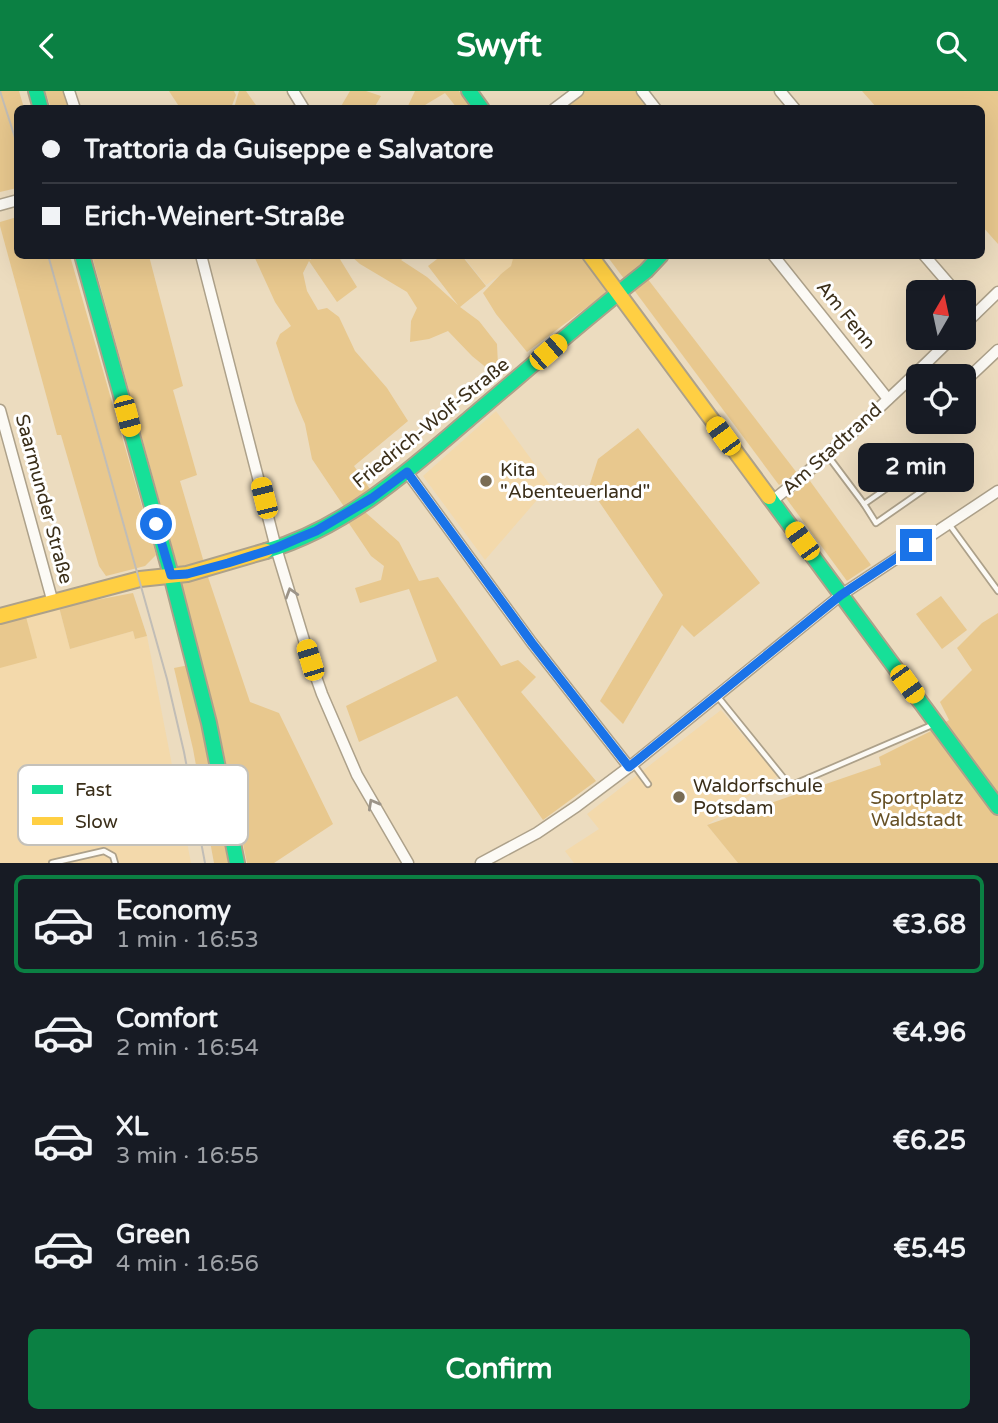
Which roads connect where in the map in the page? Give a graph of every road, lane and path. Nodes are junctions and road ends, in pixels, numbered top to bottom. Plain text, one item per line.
1 (578, 91) edge
2 (642, 91) edge
3 (780, 91) edge
4 (559, 105) edge
5 (653, 105) edge
6 (792, 105) edge
7 (83, 259) edge
8 (202, 259) edge
9 (593, 259) edge
10 (657, 259) edge
11 (776, 259) edge
12 (927, 259) edge
13 (946, 280) edge
14 (998, 292) edge
15 (618, 293) junction
16 (976, 313) edge
17 (940, 350) edge
18 (998, 350) edge
19 (925, 364) edge
20 (976, 371) edge
21 (906, 383) edge
22 (888, 398) junction
23 (0, 413) edge
24 (828, 455) junction
25 (919, 466) dead end
26 (407, 472) junction
27 (932, 484) dead end
28 (998, 491) edge
29 (772, 501) junction
30 (863, 504) junction
31 (949, 523) junction
32 (276, 548) junction
33 (171, 575) junction
34 (998, 591) edge
35 (841, 595) junction
36 (53, 603) junction
37 (0, 617) edge
38 (718, 697) junction
39 (936, 723) junction
40 (217, 765) edge
41 (631, 766) junction
42 (649, 783) dead end
43 (998, 807) edge
44 (233, 845) edge
45 (52, 863) edge
46 (115, 863) edge
47 (237, 863) edge
48 (408, 863) edge
49 (481, 863) edge

1 - 4 street
2 - 5 street
3 - 6 street
7 - 33 street
8 - 32 street
9 - 15 street
10 - 15 street
11 - 22 street, Am Fenn
12 - 13 street
14 - 16 street
15 - 26 street, Friedrich-Wolf-Straße
15 - 29 street
17 - 19 street, Am Stadtrand
18 - 20 street
21 - 22 street, Am Stadtrand
22 - 24 street, Am Stadtrand
23 - 36 street, Saarmunder Straße
24 - 29 street, Am Stadtrand
24 - 30 lane
25 - 30 lane
26 - 32 street, Friedrich-Wolf-Straße
26 - 41 street
27 - 30 lane
28 - 31 street
29 - 35 street
31 - 34 lane
31 - 35 street
32 - 33 street, Friedrich-Wolf-Straße
48 -> 32 street
33 - 36 street, Saarmunder Straße
33 - 40 street
35 - 38 street
35 - 39 street
36 - 37 street
38 - 39 lane
38 - 41 street
39 - 43 street
41 - 42 lane
41 - 49 street
44 - 47 street
45 - 46 lane

